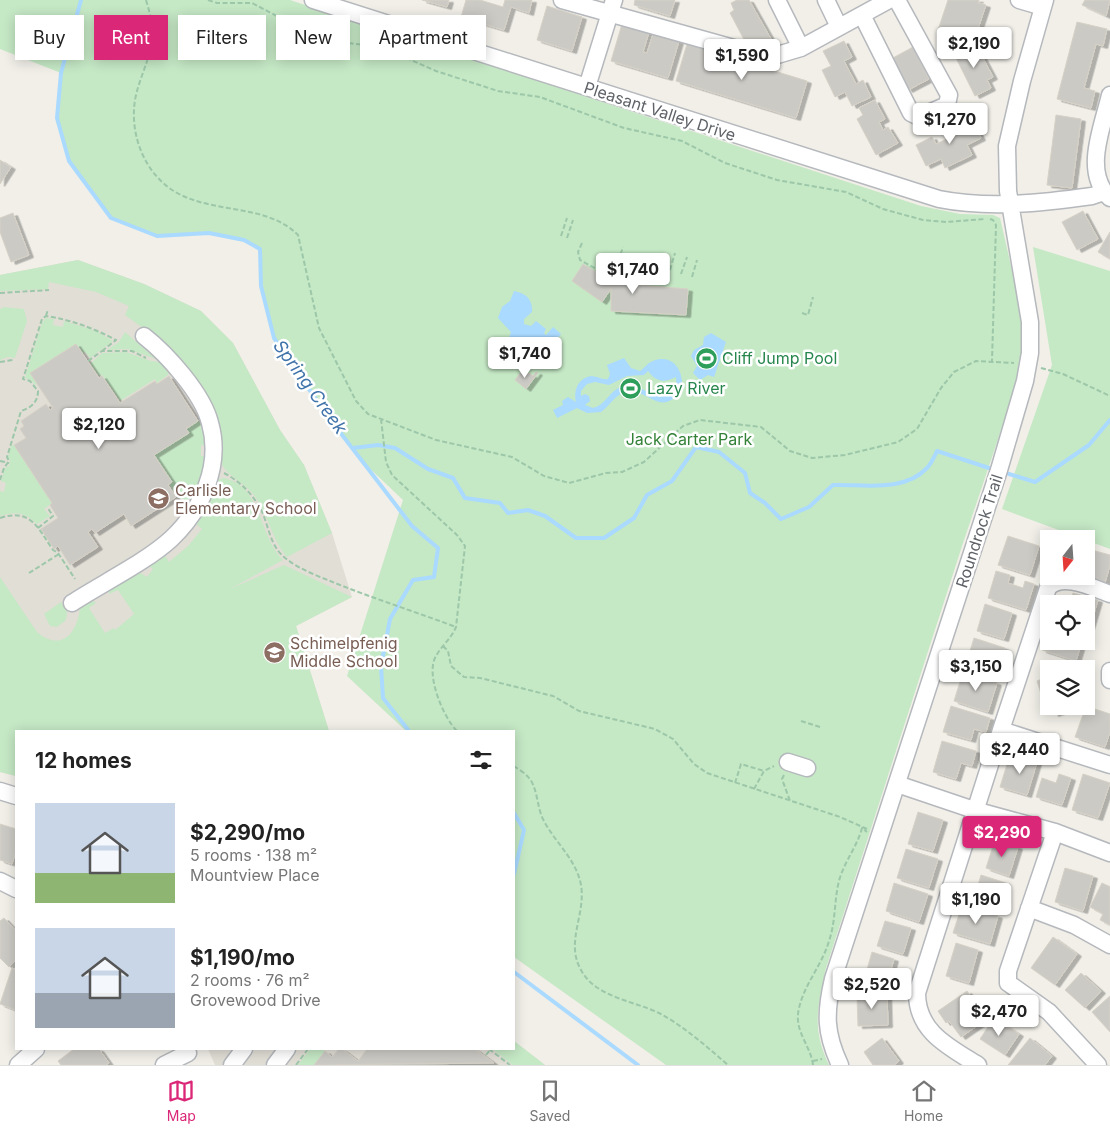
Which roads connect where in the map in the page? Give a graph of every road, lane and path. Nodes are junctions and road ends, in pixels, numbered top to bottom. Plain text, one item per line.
1 (146, 0) edge
2 (208, 0) edge
3 (313, 0) edge
4 (562, 0) edge
5 (777, 0) edge
6 (826, 0) edge
7 (889, 0) edge
8 (897, 0) edge
9 (1019, 0) edge
10 (1044, 4) edge
11 (612, 7) edge
12 (862, 14) junction
13 (839, 27) junction
14 (801, 48) junction
15 (587, 87) junction
16 (1110, 95) edge
17 (1107, 195) edge
18 (1010, 204) junction
19 (567, 218) dead end
20 (573, 220) dead end
21 (561, 236) dead end
22 (567, 238) dead end
23 (582, 243) dead end
24 (623, 247) dead end
25 (675, 253) dead end
26 (686, 256) dead end
27 (697, 260) dead end
28 (670, 270) dead end
29 (681, 274) dead end
30 (692, 277) dead end
31 (613, 278) junction
32 (614, 284) dead end
33 (49, 290) dead end
34 (0, 293) edge
35 (813, 298) dead end
36 (48, 309) dead end
37 (802, 313) dead end
38 (46, 316) junction
39 (144, 336) dead end
40 (102, 351) junction
41 (13, 360) dead end
42 (88, 361) dead end
43 (153, 361) dead end
44 (992, 361) junction
45 (0, 362) edge
46 (1018, 363) dead end
47 (1040, 368) dead end
48 (1110, 396) edge
49 (381, 419) junction
50 (0, 460) edge
51 (9, 463) junction
52 (212, 468) junction
53 (0, 480) edge
54 (52, 508) dead end
55 (0, 518) edge
56 (38, 528) junction
57 (59, 554) junction
58 (30, 573) dead end
59 (75, 579) dead end
60 (1110, 594) edge
61 (72, 603) dead end
62 (456, 628) junction
63 (443, 646) junction
64 (1110, 672) edge
65 (1110, 680) edge
66 (801, 721) dead end
67 (820, 727) dead end
68 (456, 730) edge
69 (1001, 730) junction
70 (788, 762) joint
71 (1110, 765) edge
72 (515, 767) edge
73 (806, 768) dead end
74 (764, 771) junction
75 (735, 783) junction
76 (897, 784) junction
77 (754, 790) junction
78 (0, 791) edge
79 (15, 796) edge
80 (974, 810) junction
81 (862, 828) junction
82 (870, 829) dead end
83 (1055, 832) junction
84 (868, 833) dead end
85 (1110, 853) edge
86 (0, 881) edge
87 (15, 888) edge
88 (1029, 908) junction
89 (1110, 944) edge
90 (35, 1050) edge
91 (243, 1050) edge
92 (286, 1050) edge
93 (307, 1050) edge
94 (488, 1050) edge
95 (490, 1050) edge
96 (486, 1055) dead end
97 (189, 1056) edge
98 (830, 1057) edge
99 (812, 1061) junction
100 (234, 1064) edge
101 (18, 1065) edge
102 (164, 1065) edge
103 (275, 1065) edge
104 (296, 1065) edge
105 (510, 1065) edge
106 (728, 1065) edge
107 (813, 1065) edge
108 (978, 1065) edge
109 (1098, 1065) edge

1 - 49 path
2 - 44 path
3 - 15 street, Pleasant Valley Drive
4 - 11 street
5 - 14 street
6 - 13 street
7 - 12 street
8 - 12 street
9 - 10 street
10 - 18 street, Roundrock Trail
11 - 14 street
11 - 15 street
12 - 13 street
13 - 14 street
15 - 18 street, Pleasant Valley Drive
16 - 17 street
17 - 18 street, Pleasant Valley Drive
18 - 76 street, Roundrock Trail
19 - 21 path
20 - 22 path
23 - 31 path
24 - 31 path
25 - 28 path
26 - 29 path
27 - 30 path
31 - 32 path
33 - 34 path
35 - 37 path
36 - 38 path
38 - 40 path
38 - 51 path
39 - 52 street
40 - 42 path
40 - 43 path
41 - 45 path
44 - 46 path
44 - 49 path
47 - 48 path
49 - 62 path
50 - 51 path
51 - 53 path
52 - 61 street
52 - 62 path
54 - 56 path
55 - 56 path
56 - 57 path
57 - 58 path
57 - 59 path
60 - 69 street
62 - 63 path
63 - 68 path
63 - 75 path
64 - 65 street
66 - 67 path
69 - 71 street
69 - 80 street
70 - 73 street
70 - 74 path
72 - 106 path
74 - 75 path
74 - 77 path
75 - 77 path
76 - 80 street
76 - 98 street, Roundrock Trail
77 - 81 path
78 - 79 street
80 - 83 street
80 - 108 street
81 - 82 path
81 - 84 path
81 - 99 path
83 - 85 street
83 - 88 street
86 - 87 street
88 - 89 street
88 - 109 street
90 - 101 street
91 - 100 street
92 - 103 street
93 - 104 path
94 - 96 path
95 - 105 path
97 - 102 street
98 - 99 path
99 - 107 path

